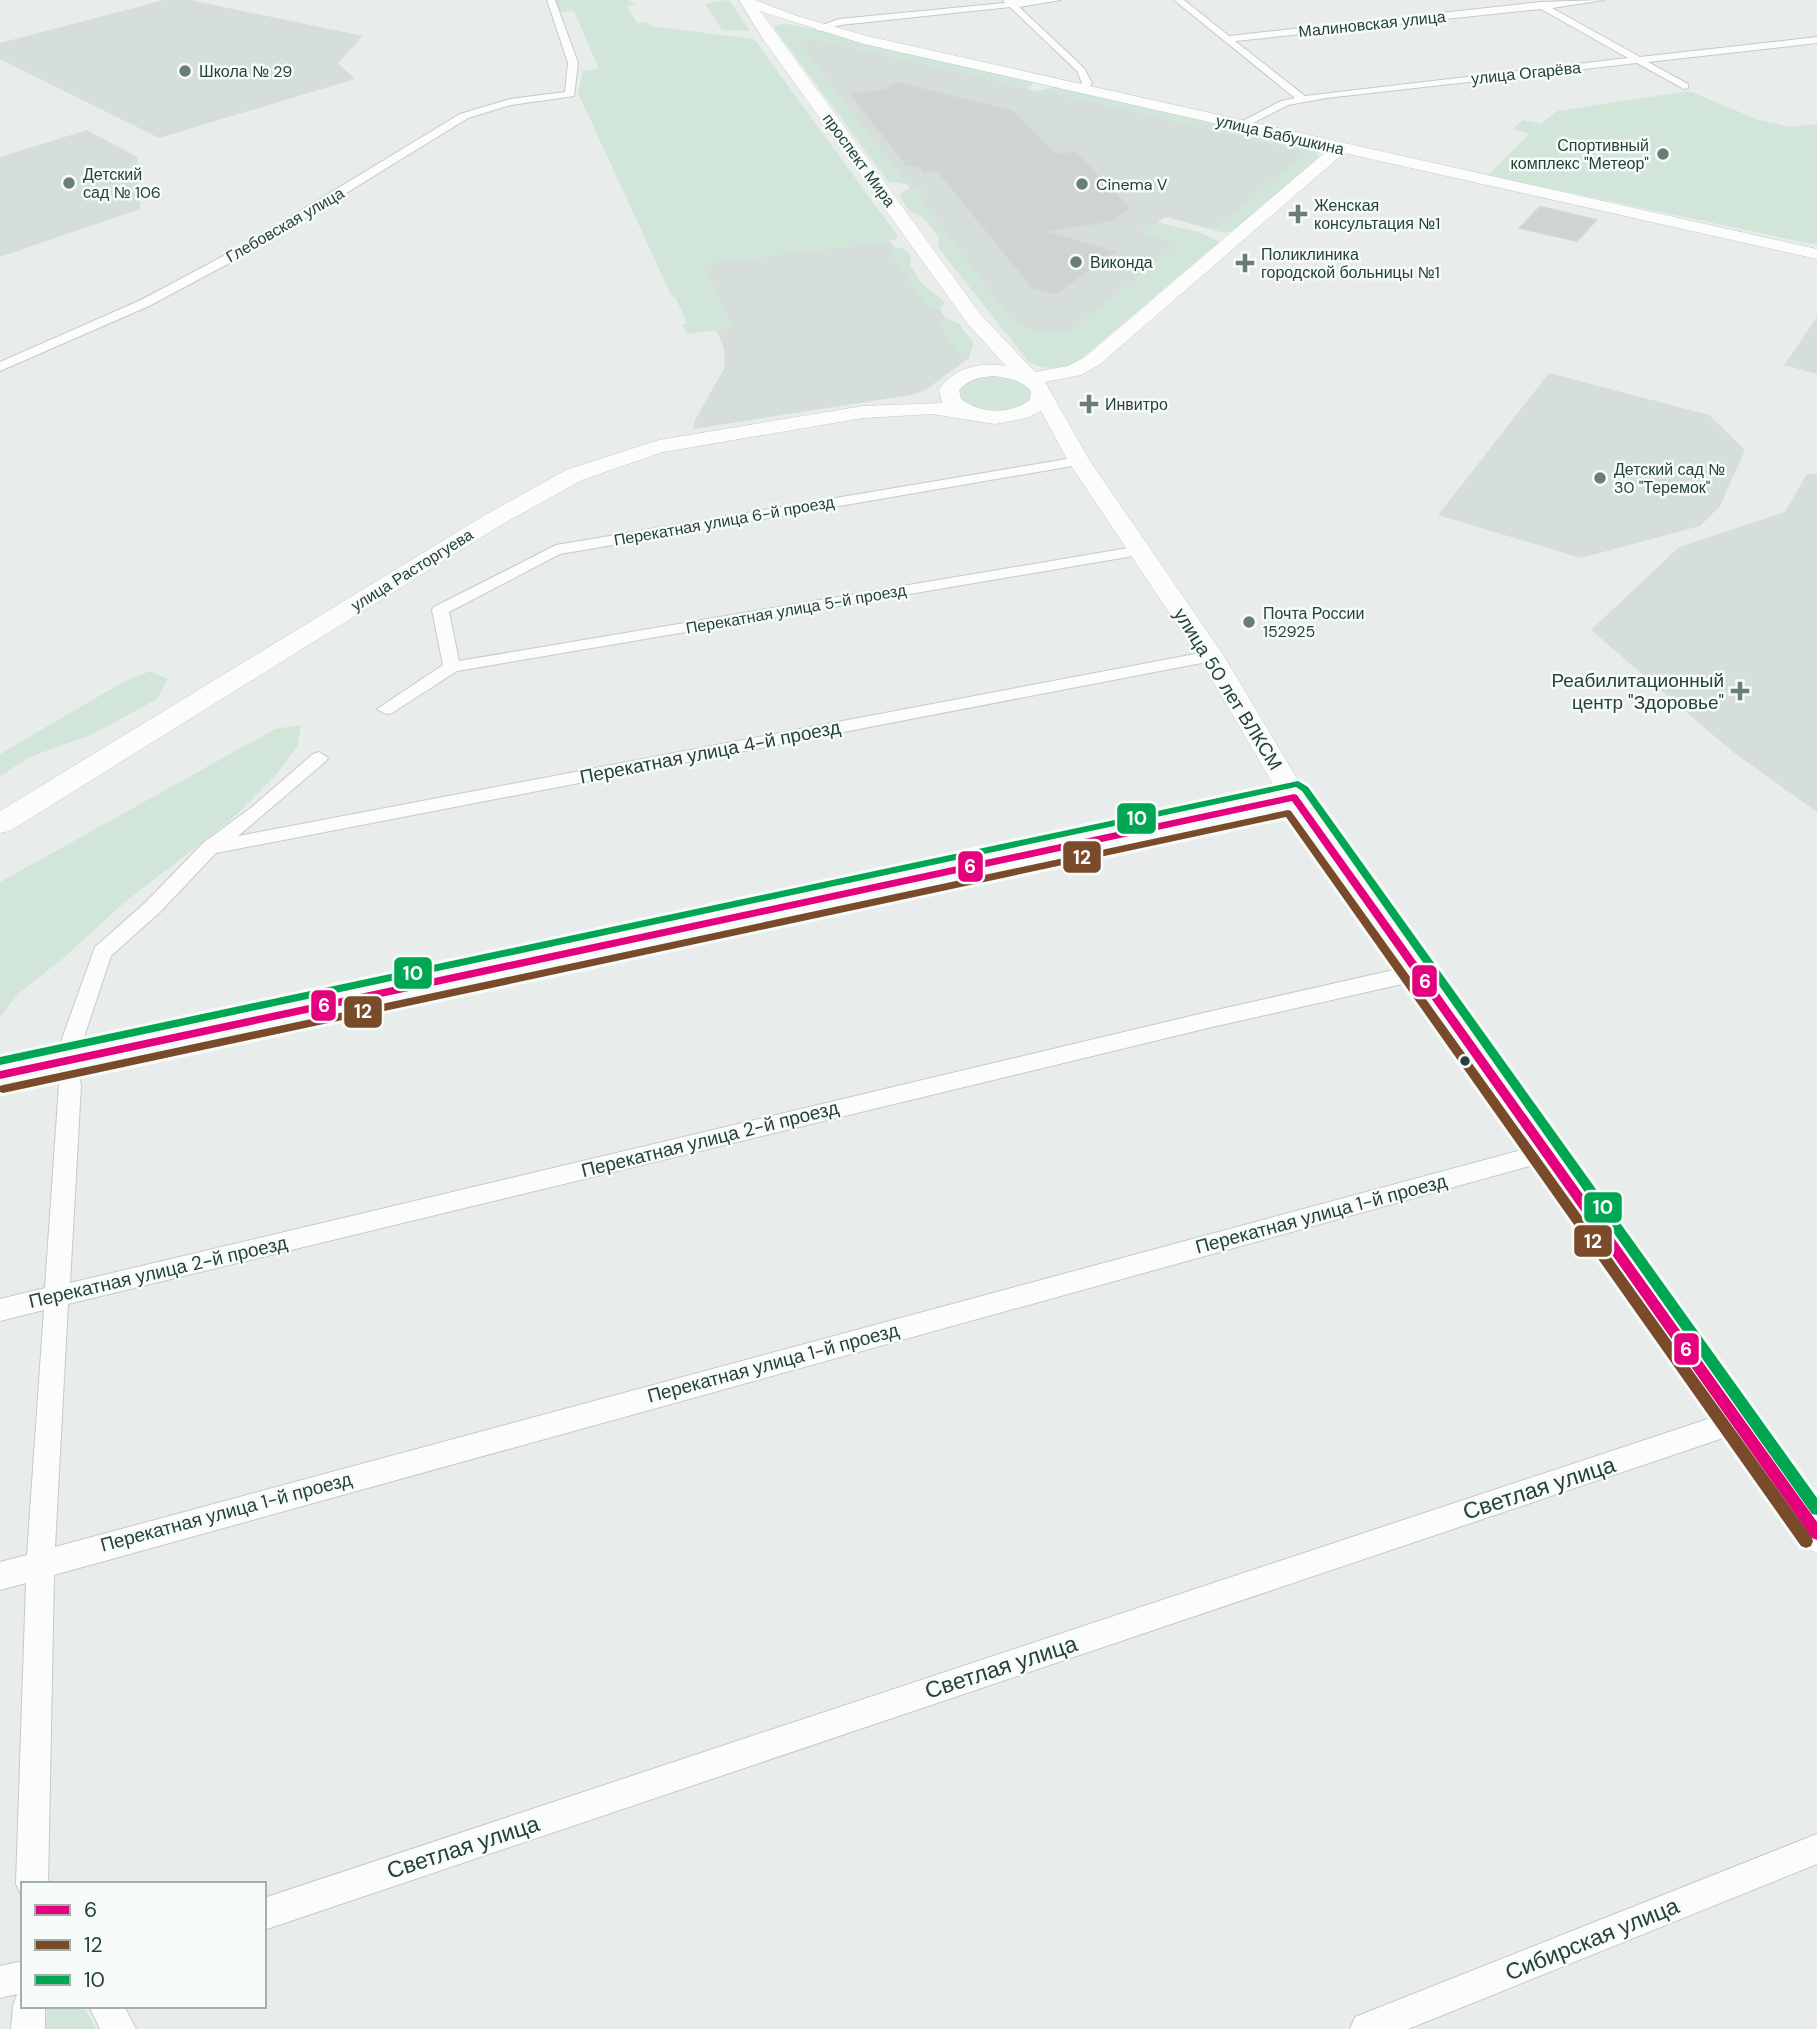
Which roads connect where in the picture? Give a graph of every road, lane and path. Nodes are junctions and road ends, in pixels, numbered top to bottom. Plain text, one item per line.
1 (551, 0) edge
2 (1057, 0) edge
3 (1178, 0) edge
4 (1534, 0) edge
5 (1600, 0) edge
6 (747, 1) edge
7 (1010, 2) edge
8 (1544, 6) junction
9 (803, 23) junction
10 (762, 27) junction
11 (819, 27) junction
12 (1228, 39) junction
13 (1817, 40) edge
14 (1638, 61) junction
15 (1684, 86) dead end
16 (1083, 91) junction
17 (1301, 99) junction
18 (1241, 126) junction
19 (1339, 149) junction
20 (1817, 254) edge
21 (974, 319) junction
22 (0, 367) edge
23 (958, 380) junction
24 (1036, 385) junction
25 (863, 412) junction
26 (973, 413) junction
27 (996, 416) junction
28 (1079, 461) junction
29 (1140, 551) junction
30 (1211, 656) junction
31 (452, 667) junction
32 (386, 709) dead end
33 (319, 758) dead end
34 (1294, 797) junction
35 (0, 824) edge
36 (209, 848) junction
37 (1420, 972) junction
38 (65, 1061) junction
39 (0, 1075) edge
40 (1548, 1152) junction
41 (56, 1297) junction
42 (0, 1310) edge
43 (1738, 1421) junction
44 (1817, 1532) edge
45 (40, 1563) junction
46 (0, 1576) edge
47 (1817, 1849) edge
48 (32, 1882) edge
49 (266, 1913) edge
50 (21, 1977) edge
51 (0, 1982) edge
52 (29, 2008) edge
53 (106, 2008) edge
54 (28, 2029) edge
55 (119, 2029) edge
56 (1367, 2029) edge

1 - 22 street, Глебовская улица
2 - 7 street
3 - 12 street
4 - 8 street
5 - 8 street, Малиновская улица
6 - 9 main road, улица Бабушкина
6 - 10 main road, проспект Мира
7 - 11 street
7 - 16 street
8 - 12 street, Малиновская улица
8 - 14 street
9 - 10 main road
9 - 11 main road, улица Бабушкина
10 - 21 main road, проспект Мира
11 - 16 main road, улица Бабушкина
12 - 17 street
13 - 14 street, улица Огарёва
14 - 15 street
14 - 17 street, улица Огарёва
16 - 18 main road, улица Бабушкина
17 - 18 street, улица Огарёва
18 - 19 main road, улица Бабушкина
19 - 20 main road, улица Бабушкина
19 - 24 main road
21 - 23 main road, проспект Мира
21 - 24 main road, проспект Мира
23 - 24 main road
23 - 25 main road, улица Расторгуева
23 - 26 main road
24 - 27 main road, улица 50 лет ВЛКСМ
24 - 28 main road, улица 50 лет ВЛКСМ
25 - 26 main road, улица Расторгуева
25 - 35 main road, улица Расторгуева
26 - 27 main road, улица 50 лет ВЛКСМ
27 - 28 main road, улица 50 лет ВЛКСМ
28 - 29 main road, улица 50 лет ВЛКСМ
28 - 31 street, Перекатная улица 6-й проезд
29 - 30 main road, улица 50 лет ВЛКСМ
29 - 31 street, Перекатная улица 5-й проезд
30 - 34 main road, улица 50 лет ВЛКСМ
30 - 36 street, Перекатная улица 4-й проезд
31 - 32 street
33 - 36 street
34 - 37 main road, улица 50 лет ВЛКСМ
34 - 38 main road
36 - 38 street
37 - 40 main road, улица 50 лет ВЛКСМ
37 - 41 street, Перекатная улица 2-й проезд
38 - 39 main road
38 - 41 street
40 - 43 main road, улица 50 лет ВЛКСМ
40 - 45 street, Перекатная улица 1-й проезд
41 - 42 street, Перекатная улица 2-й проезд
41 - 45 street
43 - 44 main road, улица 50 лет ВЛКСМ
43 - 49 street, Светлая улица
45 - 46 street, Перекатная улица 1-й проезд
45 - 48 street
47 - 56 street, Сибирская улица
50 - 51 street
52 - 54 street
53 - 55 street

